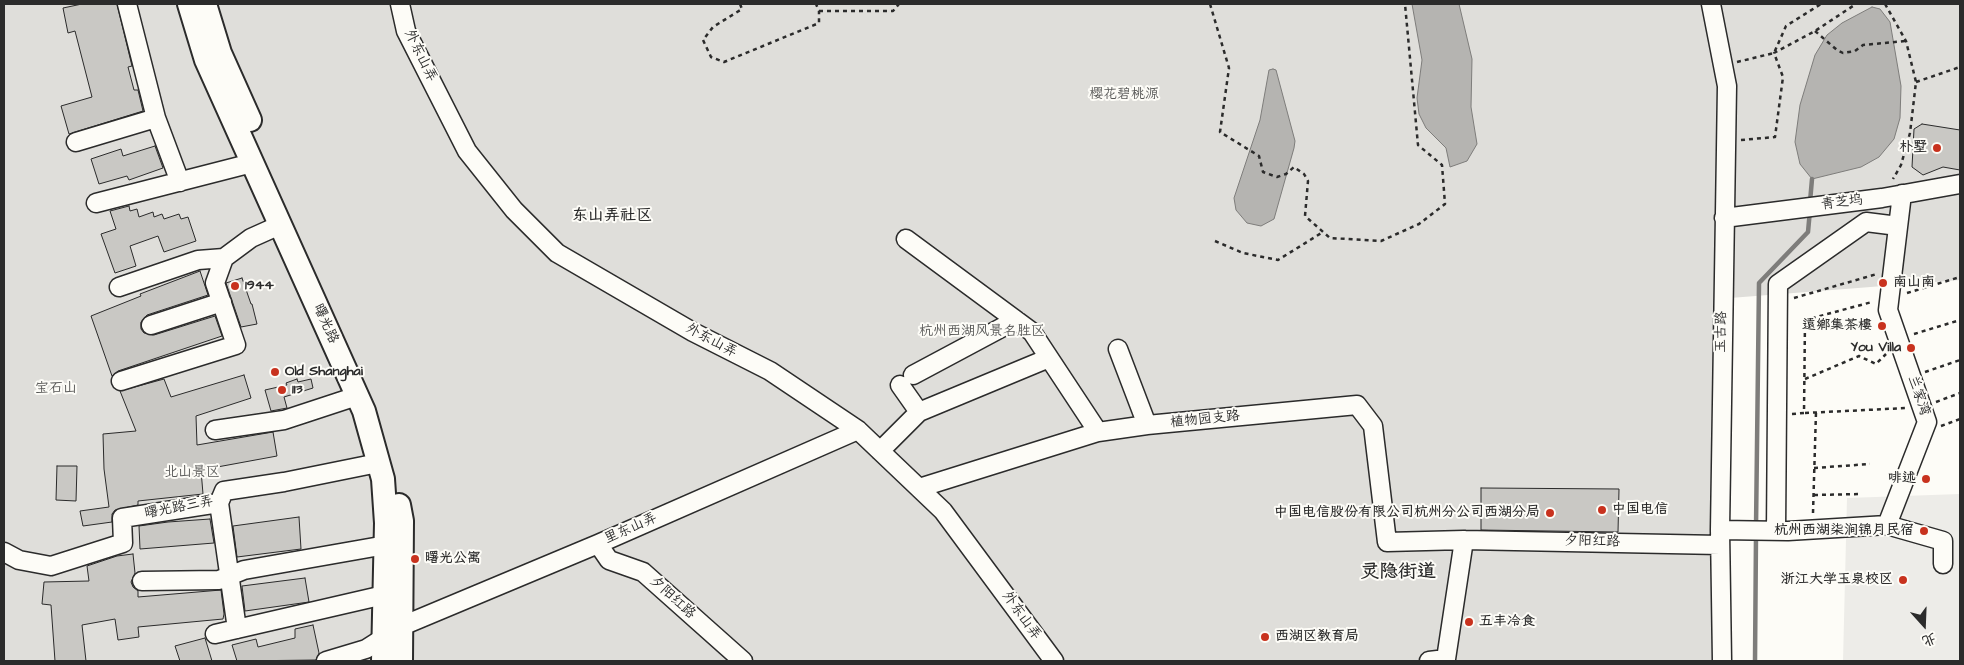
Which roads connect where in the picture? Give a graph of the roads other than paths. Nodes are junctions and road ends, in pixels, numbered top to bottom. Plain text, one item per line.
1 (127, 4) edge
2 (188, 4) edge
3 (205, 4) edge
4 (400, 4) edge
5 (1711, 4) edge
6 (156, 118) junction
7 (76, 142) dead end
8 (252, 163) junction
9 (180, 182) junction
10 (1960, 184) edge
11 (1902, 194) junction
12 (96, 203) dead end
13 (1724, 218) junction
14 (280, 225) junction
15 (1898, 226) junction
16 (906, 238) dead end
17 (224, 258) junction
18 (119, 288) dead end
19 (222, 302) junction
20 (1016, 320) junction
21 (151, 325) dead end
22 (1118, 349) dead end
23 (1049, 358) junction
24 (121, 381) dead end
25 (357, 396) junction
26 (919, 412) junction
27 (1147, 425) junction
28 (215, 430) dead end
29 (858, 430) junction
30 (1098, 432) junction
31 (880, 451) junction
32 (378, 463) junction
33 (919, 488) junction
34 (219, 503) junction
35 (1887, 525) junction
36 (1782, 531) junction
37 (1720, 538) junction
38 (1464, 540) junction
39 (1387, 542) joint
40 (386, 544) junction
41 (598, 544) junction
42 (4, 552) edge
43 (1942, 564) dead end
44 (229, 576) junction
45 (142, 581) dead end
46 (384, 596) junction
47 (237, 629) junction
48 (393, 631) junction
49 (216, 634) dead end
50 (326, 661) edge
51 (383, 661) edge
52 (401, 661) edge
53 (743, 661) edge
54 (1054, 661) edge
55 (1428, 661) edge
56 (1722, 661) edge

1 - 6 street
2 - 8 main road, 曙光路
3 - 48 main road, 曙光路
4 - 29 street, 外东山弄
5 - 13 street, 玉古路
6 - 7 street
6 - 9 street
8 - 9 street
8 - 14 main road, 曙光路
9 - 12 street
10 - 11 street, 青芝坞
11 - 13 street, 青芝坞
11 - 15 street, 兰家湾
13 - 37 street, 玉古路
14 - 17 street
14 - 25 main road, 曙光路
15 - 35 street, 兰家湾
15 - 36 street
16 - 20 street
17 - 18 street
17 - 19 street
19 - 21 street
19 - 24 street
20 - 23 street
20 - 26 street
22 - 27 street
23 - 26 street
23 - 30 street
25 - 28 street
25 - 32 main road, 曙光路
26 - 31 street
27 - 30 street, 植物园支路
27 - 39 street, 植物园支路
29 - 31 street, 外东山弄
29 - 41 street, 里东山弄
30 - 33 street, 植物园支路
31 - 33 street, 外东山弄
32 - 34 street, 曙光路三弄
32 - 40 main road, 曙光路
33 - 54 street, 外东山弄
34 - 42 street, 曙光路三弄
34 - 44 street
35 - 36 street
35 - 43 street
36 - 37 street, 夕阳红路
37 - 38 street, 夕阳红路
37 - 56 street, 玉古路
38 - 39 street, 夕阳红路
38 - 55 street
40 - 44 street
40 - 46 main road, 曙光路
41 - 48 street, 里东山弄
41 - 53 street, 夕阳红路
44 - 45 street
44 - 47 street
46 - 47 street
46 - 48 main road, 曙光路
47 - 49 street
48 - 50 street, 里东山弄
48 - 51 main road, 曙光路
48 - 52 main road, 曙光路

